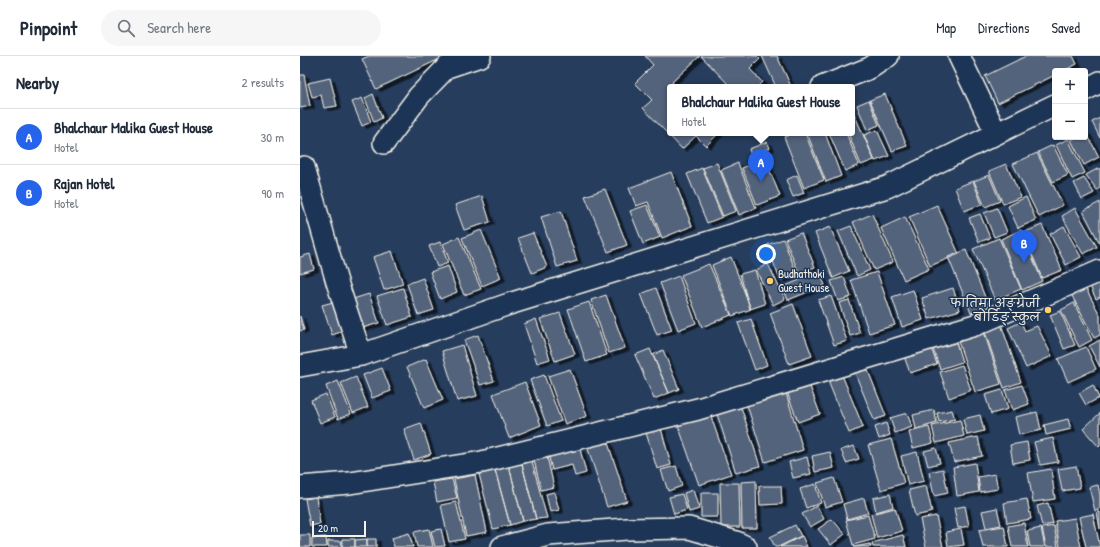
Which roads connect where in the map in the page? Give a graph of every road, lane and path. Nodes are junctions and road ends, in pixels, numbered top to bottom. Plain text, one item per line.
1 (480, 56) edge
2 (888, 56) edge
3 (959, 56) edge
4 (1100, 82) edge
5 (830, 84) edge
6 (1088, 88) edge
7 (1052, 106) edge
8 (996, 133) junction
9 (384, 143) dead end
10 (304, 167) dead end
11 (1100, 271) edge
12 (361, 355) junction
13 (300, 366) edge
14 (300, 487) edge
15 (502, 547) edge
16 (746, 547) edge

1 - 9 street
2 - 5 street
3 - 8 street
4 - 6 street
7 - 8 street
8 - 12 street
10 - 12 street
11 - 14 street
12 - 13 street
15 - 16 street

